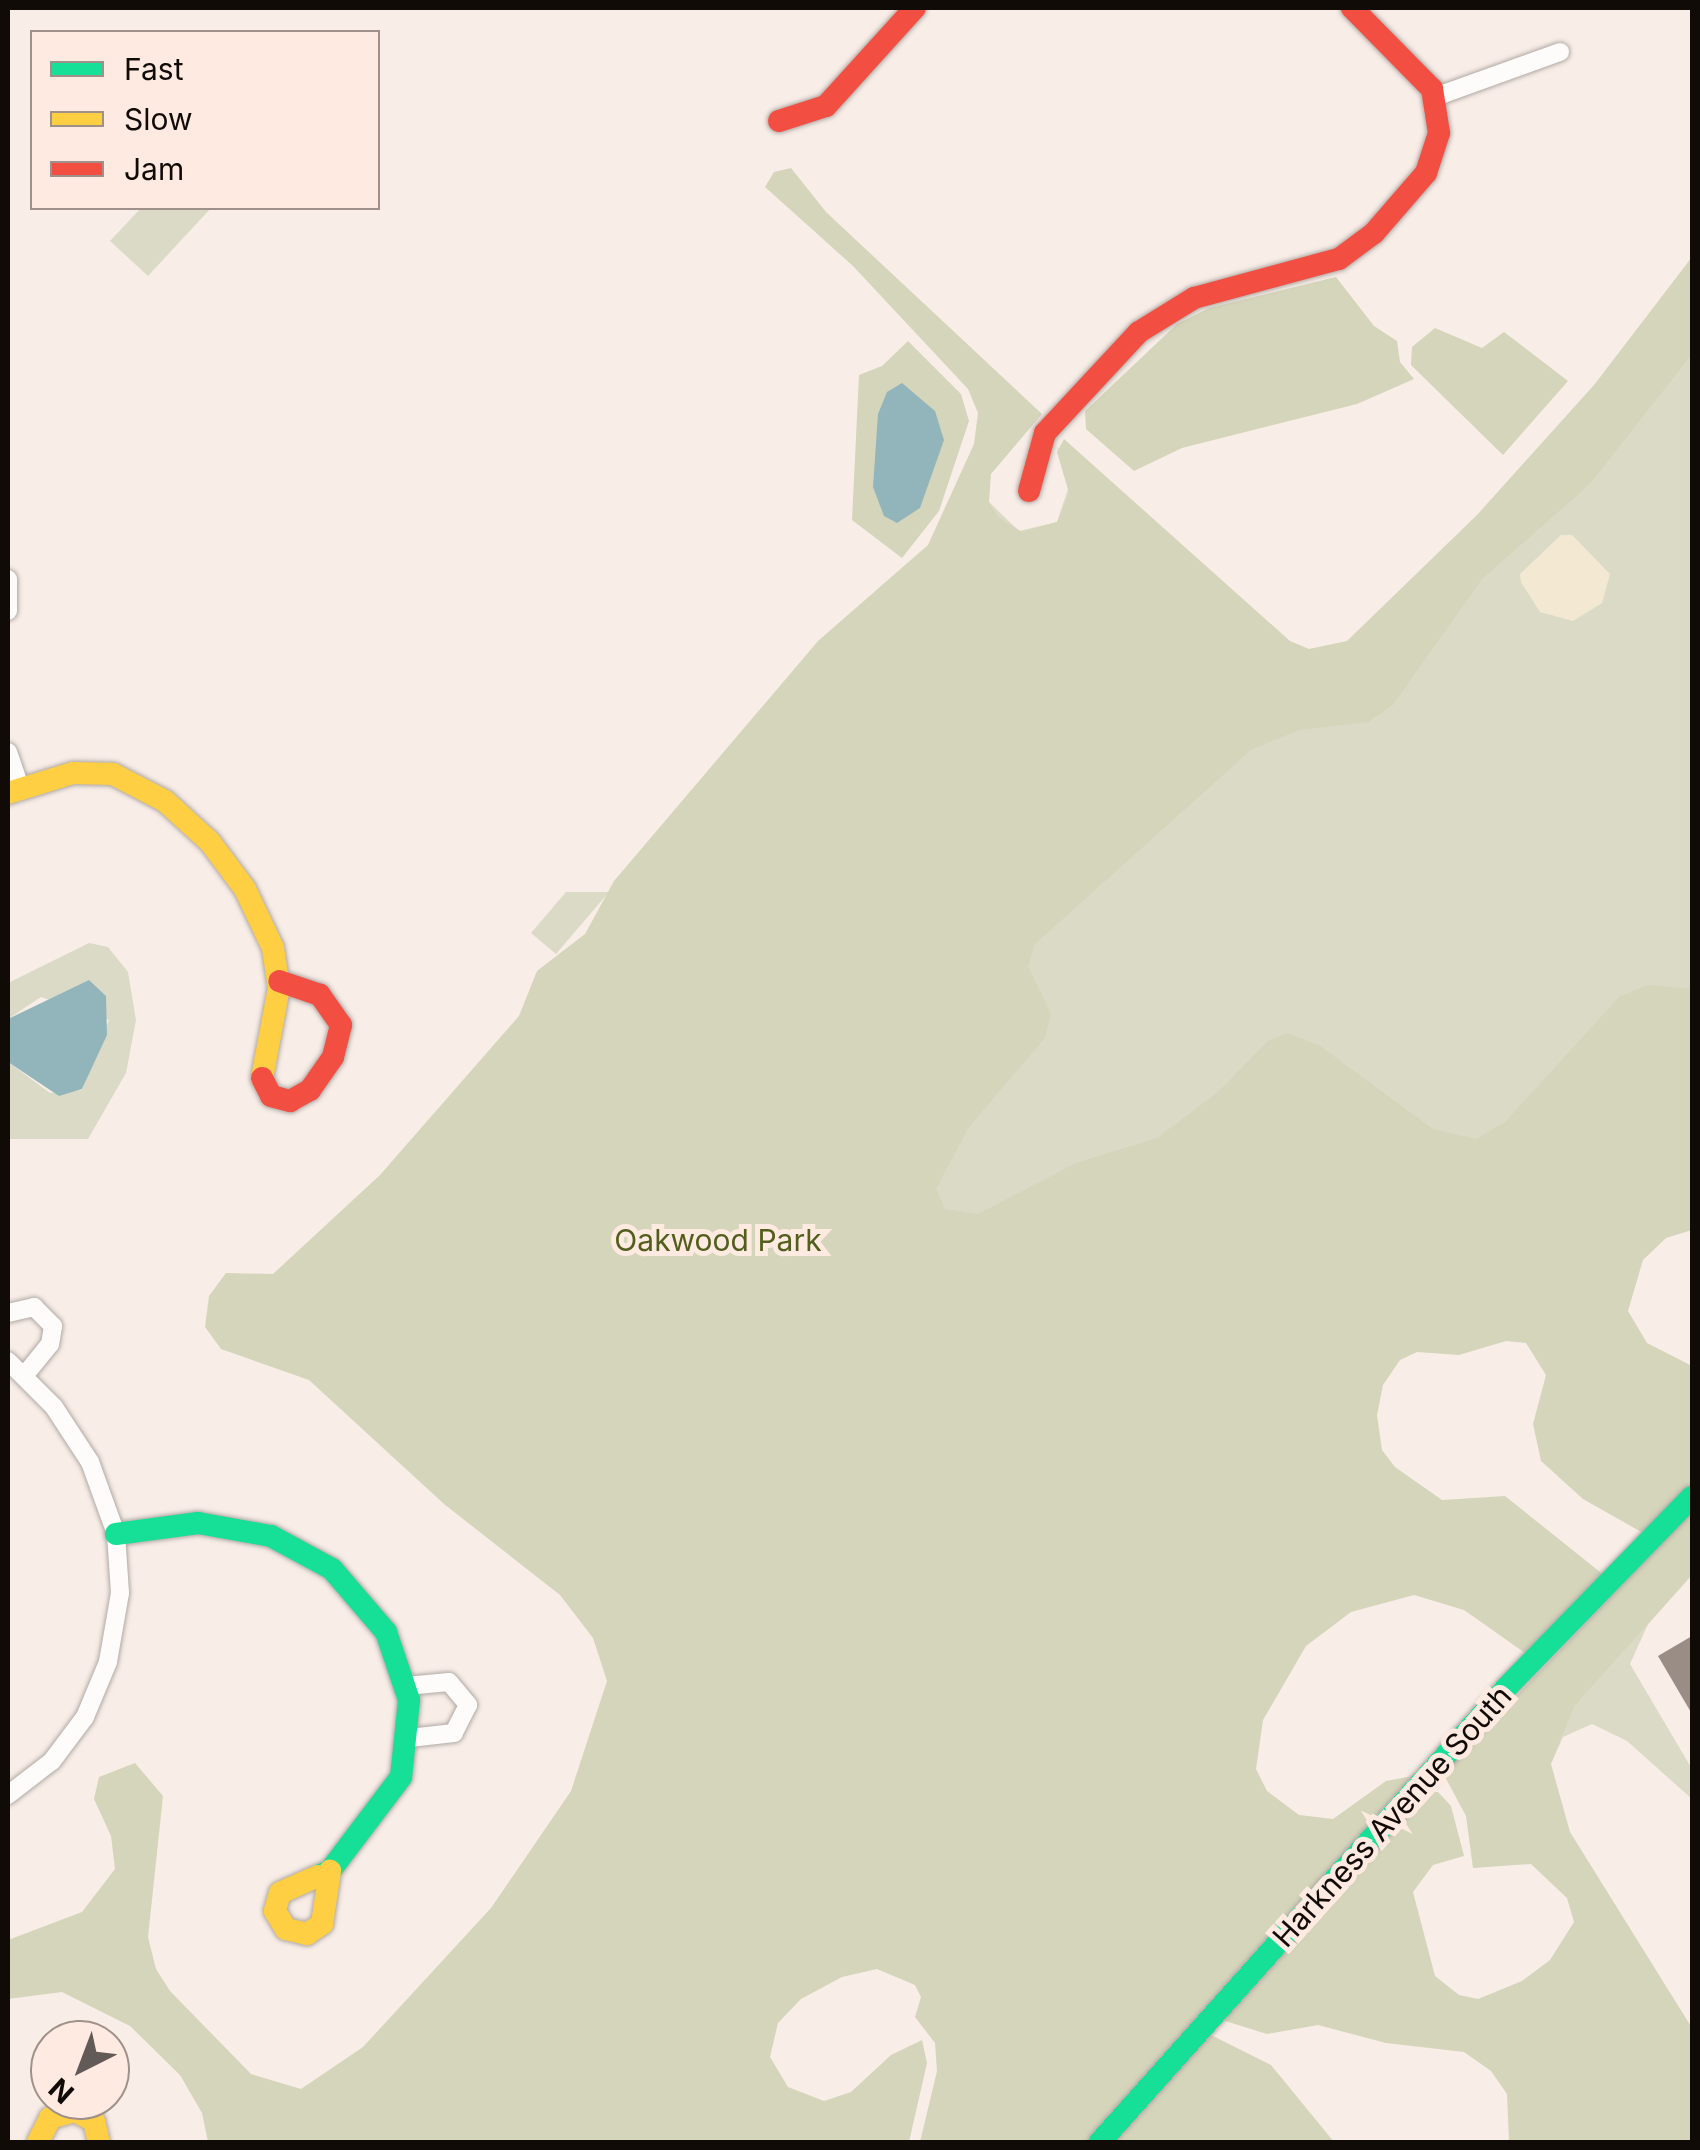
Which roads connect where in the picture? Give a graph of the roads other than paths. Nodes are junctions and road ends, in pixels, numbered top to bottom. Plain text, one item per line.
1 (915, 8) edge
2 (1352, 8) edge
3 (1560, 52) dead end
4 (1435, 97) junction
5 (779, 121) dead end
6 (1030, 491) dead end
7 (8, 579) edge
8 (8, 611) edge
9 (8, 752) edge
10 (14, 791) edge
11 (279, 981) junction
12 (8, 1313) edge
13 (8, 1361) edge
14 (24, 1376) junction
15 (1692, 1497) edge
16 (116, 1534) junction
17 (406, 1686) junction
18 (410, 1738) junction
19 (8, 1794) edge
20 (330, 1871) dead end
21 (38, 2142) edge
22 (99, 2142) edge
23 (1100, 2142) edge

1 - 5 street
2 - 4 street
3 - 4 street
4 - 6 street
7 - 8 street
9 - 10 street
10 - 11 street
11 - 11 street
12 - 14 street
13 - 14 street
14 - 16 street
15 - 23 street, Harkness Avenue South
16 - 17 street
16 - 19 street
17 - 18 street
17 - 18 street
18 - 20 street
21 - 22 street

